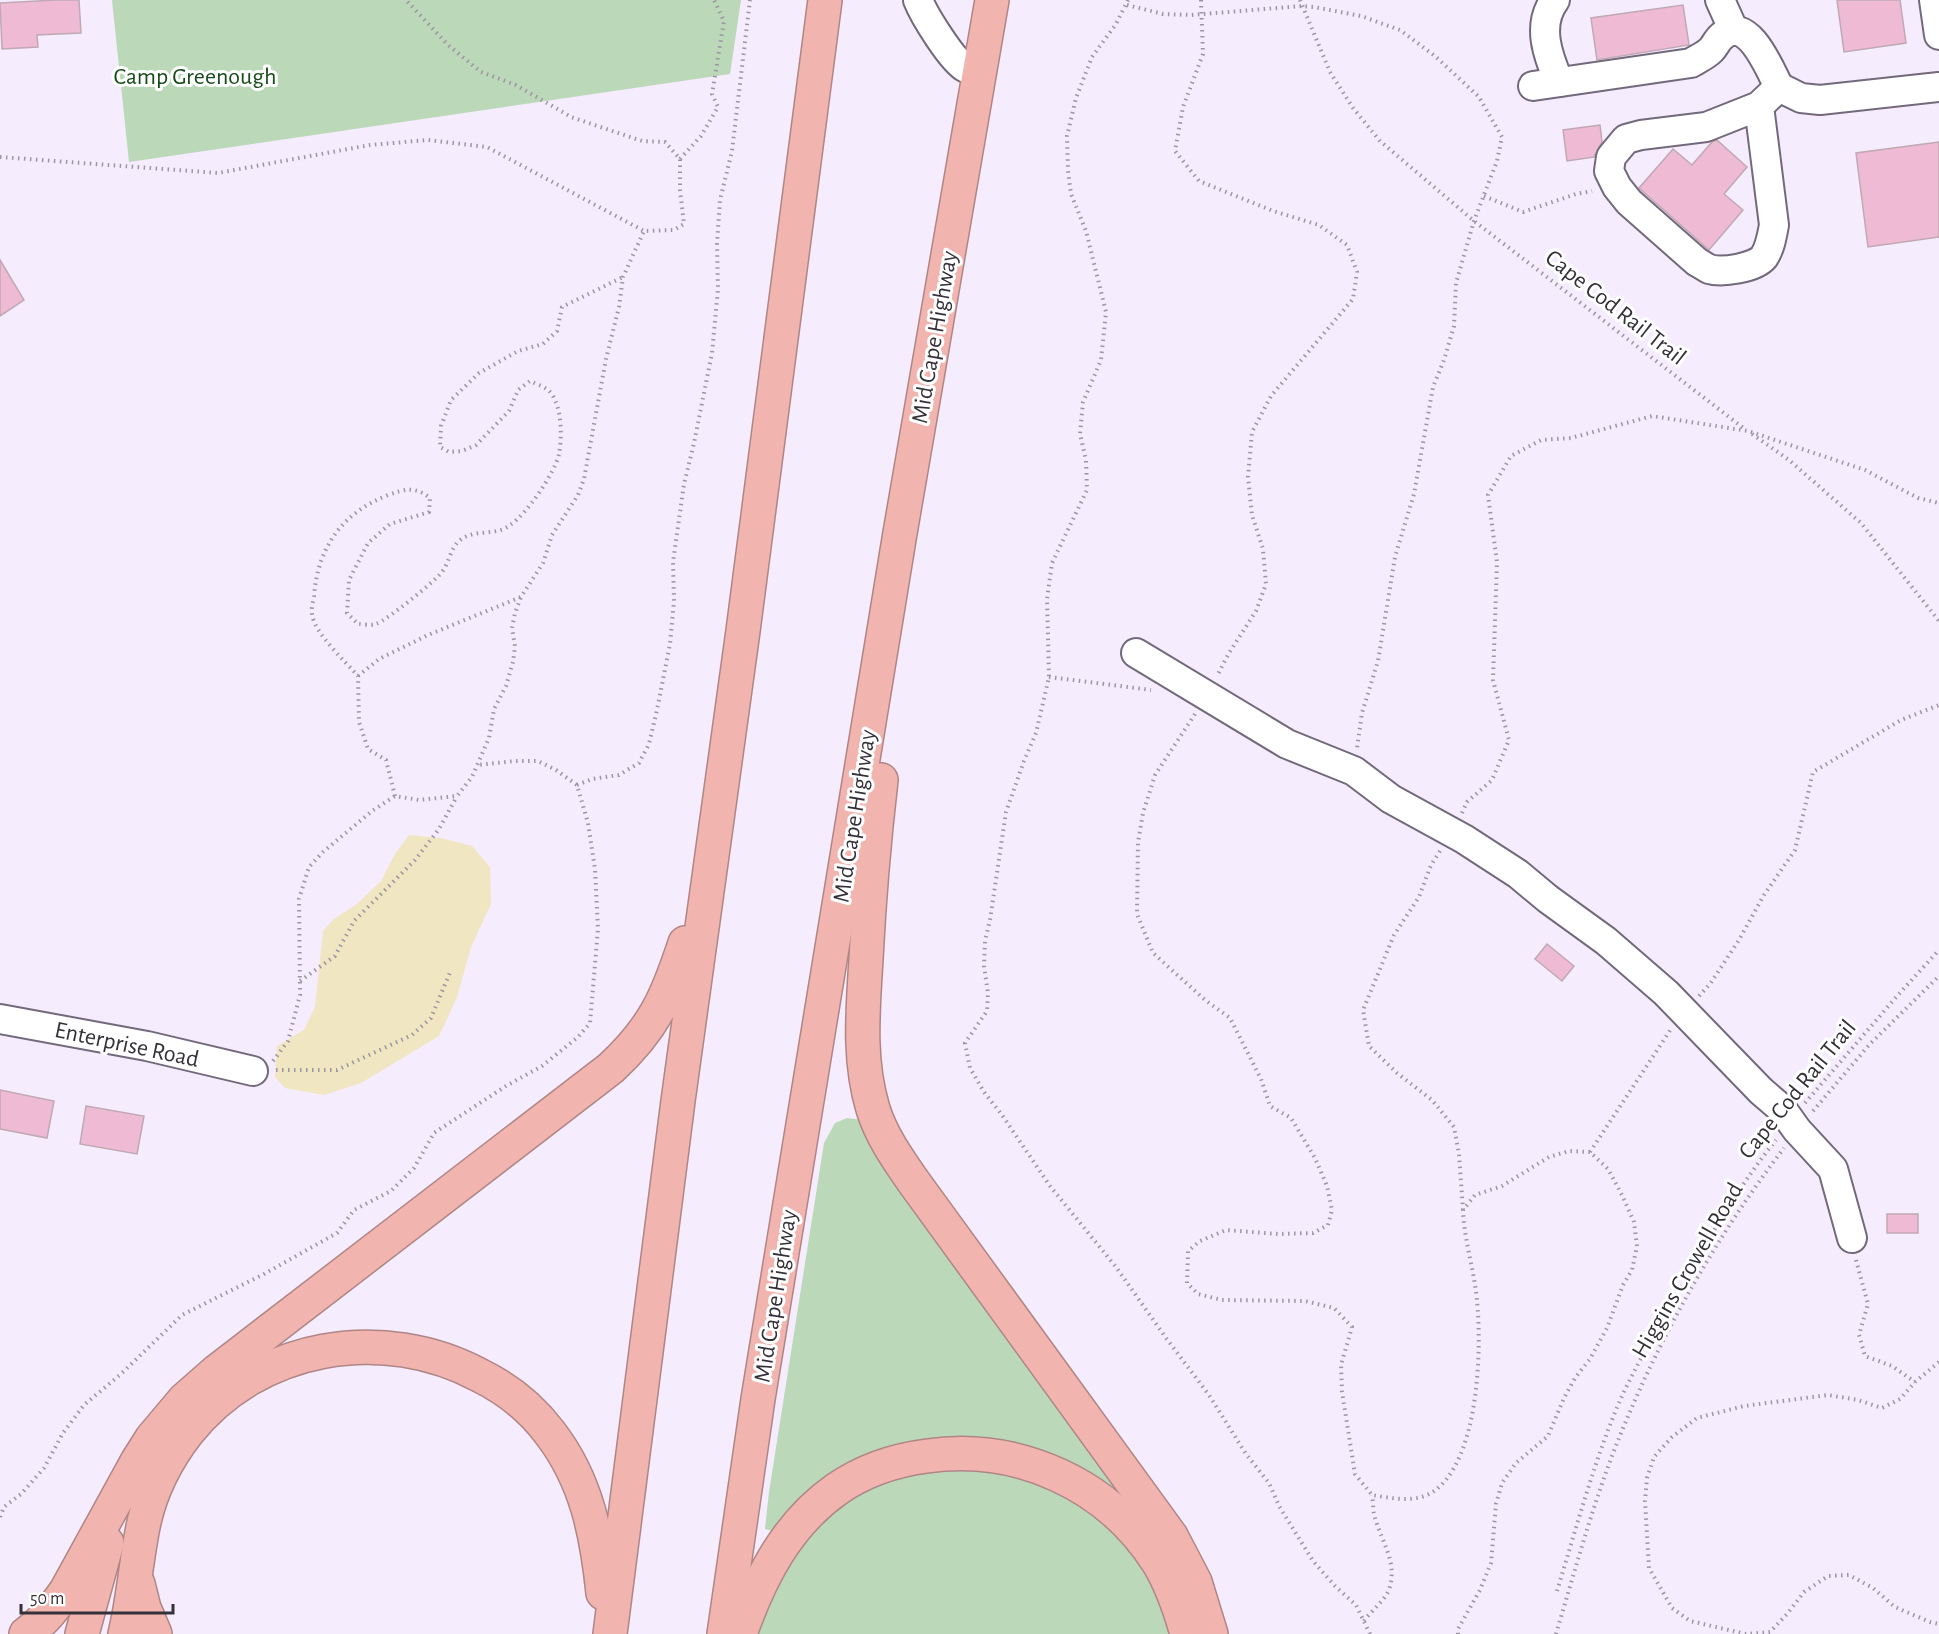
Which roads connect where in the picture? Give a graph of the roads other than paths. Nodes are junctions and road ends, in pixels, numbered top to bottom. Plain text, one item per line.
1 (825, 0) edge
2 (918, 0) edge
3 (992, 0) edge
4 (1555, 0) edge
5 (1720, 0) edge
6 (1734, 31) junction
7 (981, 72) junction
8 (1939, 87) edge
9 (1769, 96) junction
10 (900, 532) junction
11 (1136, 653) dead end
12 (707, 880) junction
13 (0, 1019) edge
14 (260, 1071) road end
15 (1852, 1238) road end
16 (128, 1481) junction
17 (136, 1577) junction
18 (26, 1634) edge
19 (82, 1634) edge
20 (125, 1634) edge
21 (155, 1634) edge
22 (609, 1634) edge
23 (724, 1634) edge
24 (740, 1634) edge
25 (1187, 1634) edge
26 (1211, 1634) edge

1 - 12 highway
2 - 7 street
3 - 7 highway, Mid Cape Highway
4 - 6 street
5 - 6 street
6 - 9 street
7 - 10 highway, Mid Cape Highway
8 - 9 street
9 - 9 street
10 - 23 highway, Mid Cape Highway
10 - 26 highway
11 - 15 street
12 - 16 highway
12 - 22 highway
13 - 14 street, Enterprise Road
16 - 18 highway
16 - 19 highway
17 - 20 highway
17 - 21 highway
17 - 22 highway
24 - 25 highway

